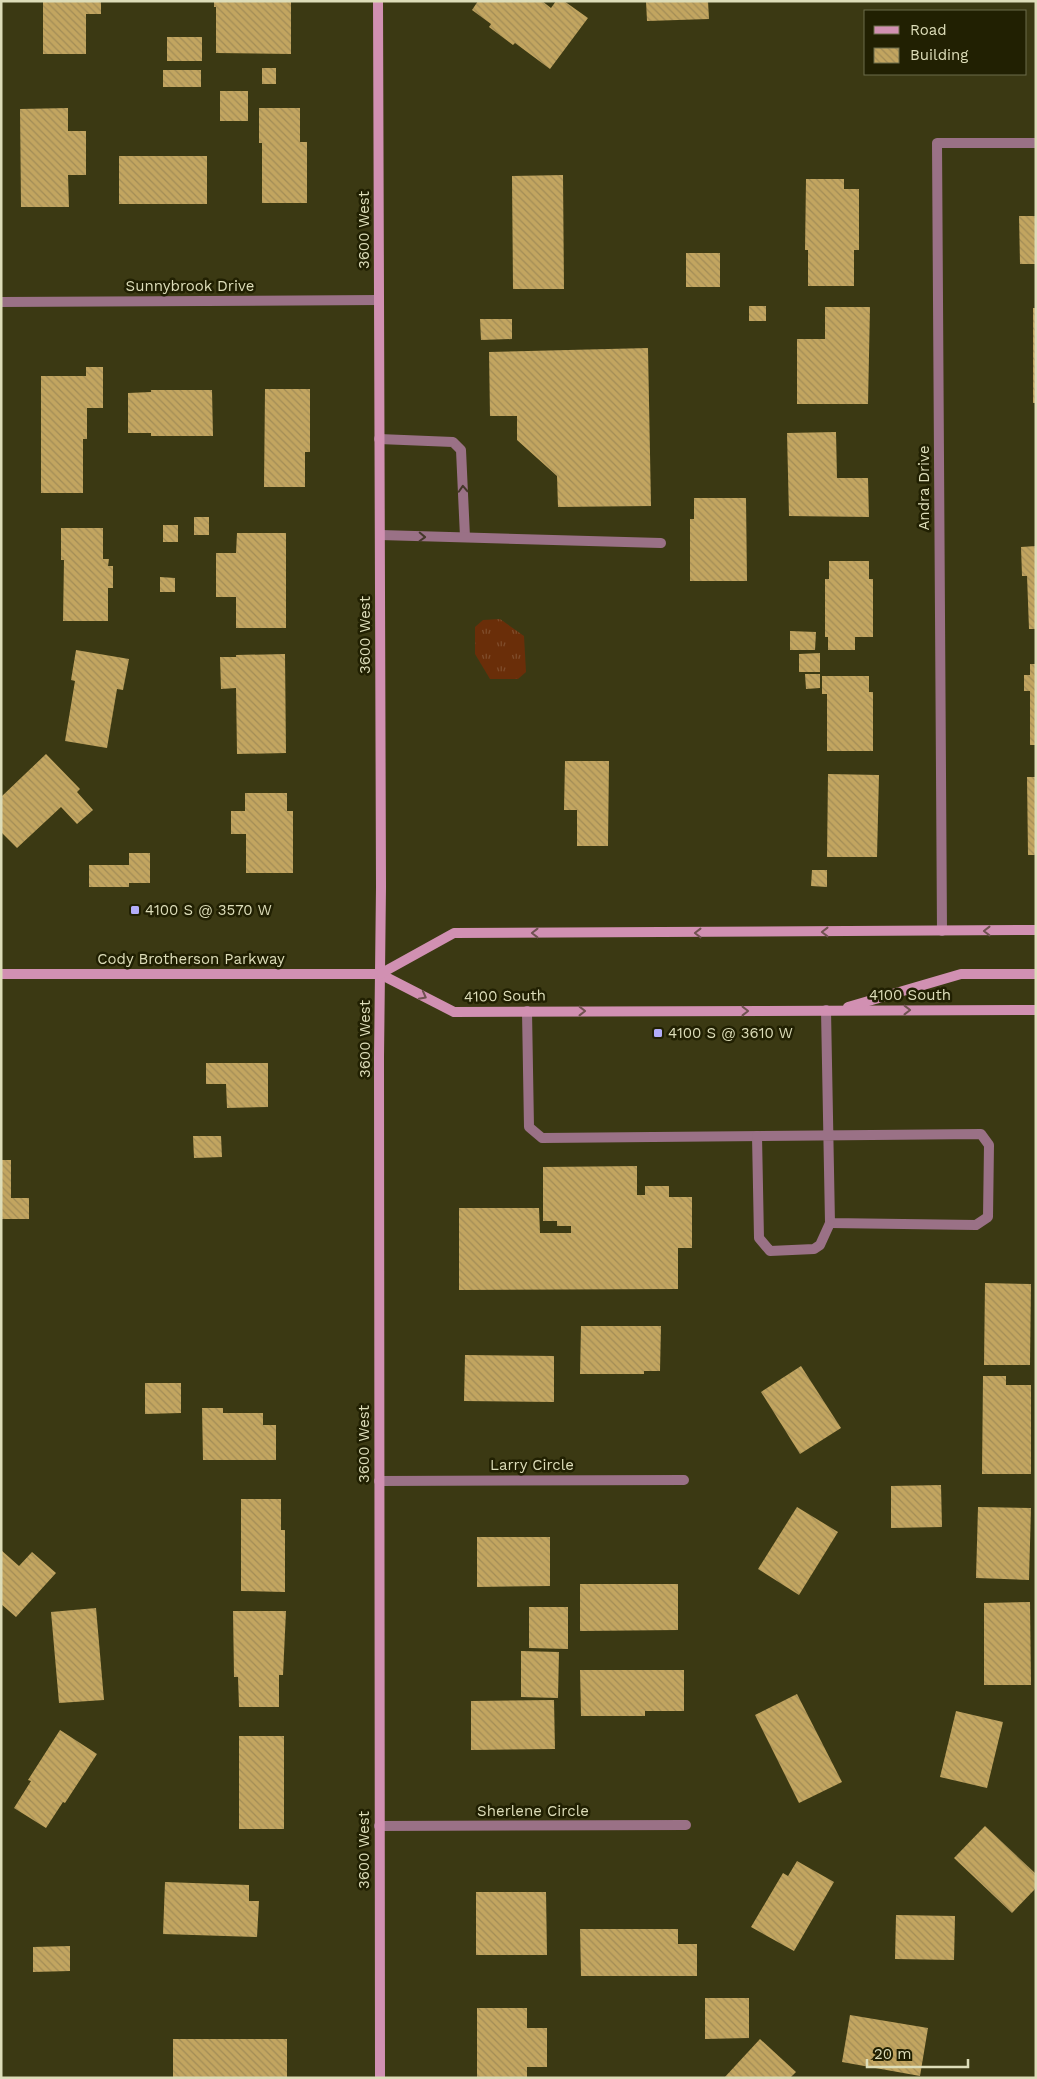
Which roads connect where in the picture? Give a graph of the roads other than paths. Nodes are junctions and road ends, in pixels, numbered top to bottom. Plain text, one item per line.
1 (378, 1) edge
2 (1036, 143) edge
3 (379, 300) junction
4 (1, 302) edge
5 (379, 440) junction
6 (380, 535) junction
7 (465, 537) junction
8 (661, 543) dead end
9 (1036, 930) edge
10 (942, 931) junction
11 (1, 974) edge
12 (380, 974) junction
13 (1036, 974) edge
14 (830, 1010) junction
15 (1036, 1010) edge
16 (528, 1011) junction
17 (827, 1135) junction
18 (757, 1136) junction
19 (830, 1224) junction
20 (684, 1480) dead end
21 (379, 1481) junction
22 (686, 1825) dead end
23 (379, 1826) junction
24 (380, 2078) edge

1 - 3 street, 3600 West
2 - 10 street, Andra Drive
3 - 4 street, Sunnybrook Drive
3 - 5 street, 3600 West
5 - 6 street, 3600 West
7 -> 5 street
6 -> 7 street
6 - 12 street, 3600 West
7 - 8 street
9 -> 10 street
10 -> 12 street
11 - 12 street, Cody Brotherson Parkway
12 -> 16 street, 4100 South
12 - 21 street, 3600 West
13 - 14 street
14 -> 15 street, 4100 South
16 -> 14 street, 4100 South
14 - 17 street
16 - 18 street
17 - 18 street
17 - 19 street
17 - 19 street
18 - 19 street
20 - 21 street, Larry Circle
21 - 23 street, 3600 West
22 - 23 street, Sherlene Circle
23 - 24 street, 3600 West

